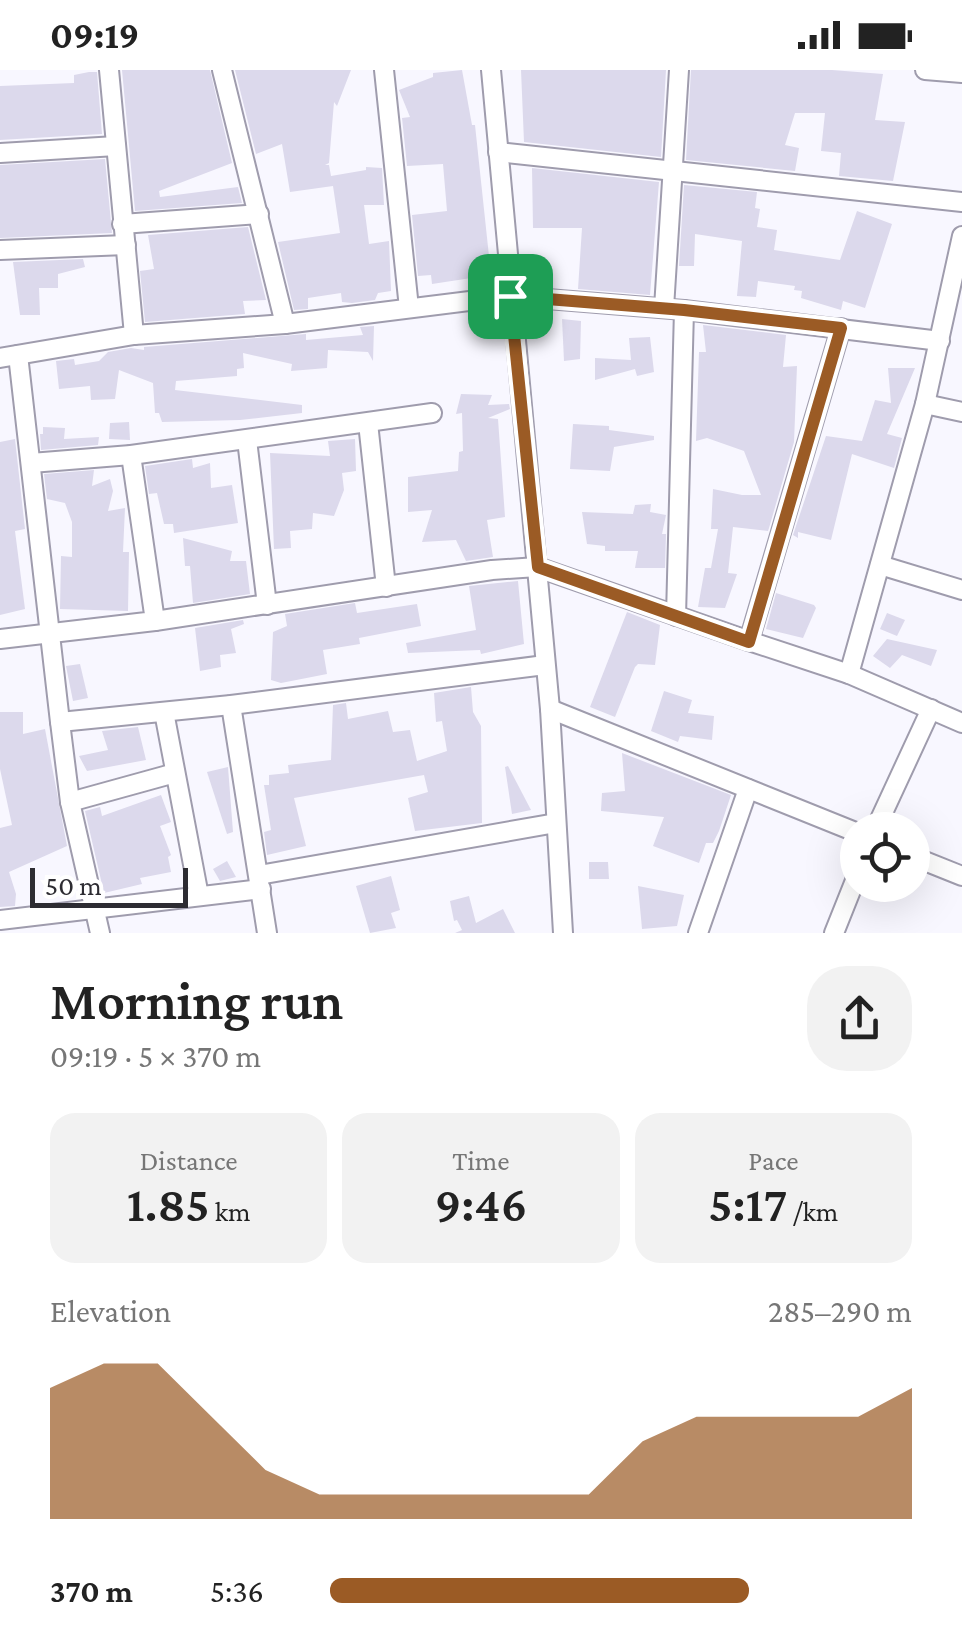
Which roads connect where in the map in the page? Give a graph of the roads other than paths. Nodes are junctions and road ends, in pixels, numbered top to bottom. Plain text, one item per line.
1 (110, 70) edge
2 (222, 70) edge
3 (384, 70) edge
4 (491, 70) edge
5 (680, 70) edge
6 (925, 70) edge
7 (962, 74) edge
8 (116, 146) junction
9 (498, 152) junction
10 (0, 153) edge
11 (673, 170) junction
12 (962, 202) edge
13 (259, 214) junction
14 (122, 224) junction
15 (962, 236) edge
16 (126, 246) junction
17 (0, 250) edge
18 (959, 267) edge
19 (510, 296) junction
20 (409, 308) junction
21 (664, 308) junction
22 (684, 310) junction
23 (285, 324) junction
24 (841, 328) junction
25 (134, 335) junction
26 (940, 341) junction
27 (9, 357) edge
28 (926, 404) junction
29 (962, 412) edge
30 (432, 413) dead end
31 (368, 424) junction
32 (247, 440) junction
33 (131, 455) junction
34 (30, 462) junction
35 (880, 565) junction
36 (538, 567) junction
37 (386, 587) junction
38 (962, 590) edge
39 (267, 605) junction
40 (676, 616) junction
41 (155, 621) junction
42 (48, 634) junction
43 (0, 639) edge
44 (749, 642) junction
45 (545, 666) junction
46 (849, 674) junction
47 (232, 705) junction
48 (550, 709) junction
49 (931, 710) junction
50 (164, 712) junction
51 (60, 722) junction
52 (962, 722) edge
53 (175, 773) junction
54 (748, 789) junction
55 (70, 802) junction
56 (883, 812) edge
57 (556, 822) junction
58 (840, 827) edge
59 (930, 863) edge
60 (962, 876) edge
61 (260, 882) junction
62 (198, 896) junction
63 (846, 902) edge
64 (95, 908) junction
65 (0, 920) edge
66 (100, 933) edge
67 (268, 933) edge
68 (563, 933) edge
69 (698, 933) edge
70 (834, 933) edge

1 - 8 street
2 - 13 street
3 - 20 street
4 - 9 street
5 - 11 street
6 - 7 street
8 - 10 street
8 - 14 street
9 - 11 street
9 - 19 street
11 - 12 street
11 - 21 street
13 - 14 street
13 - 23 street
14 - 16 street
15 - 18 street
16 - 17 street
16 - 25 street
18 - 26 street
19 - 20 street
19 - 21 street
19 - 36 street
20 - 23 street
21 - 22 street
22 - 24 street
22 - 40 street
23 - 25 street
24 - 26 street
24 - 44 street
25 - 27 street
26 - 28 street
27 - 34 street
28 - 29 street
28 - 35 street
30 - 31 street
31 - 32 street
31 - 37 street
32 - 33 street
32 - 39 street
33 - 34 street
33 - 41 street
34 - 42 street
35 - 38 street
35 - 46 street
36 - 37 street
36 - 40 street
36 - 45 street
37 - 39 street
39 - 41 street
40 - 44 street
41 - 42 street
42 - 43 street
42 - 51 street
44 - 46 street
45 - 47 street
45 - 48 street
46 - 49 street
47 - 50 street
47 - 61 street
48 - 54 street
48 - 57 street
49 - 52 street
49 - 56 street
50 - 51 street
50 - 53 street
51 - 55 street
53 - 55 street
53 - 62 street
54 - 58 street
54 - 69 street
55 - 64 street
57 - 61 street
57 - 68 street
59 - 60 street
61 - 62 street
61 - 67 street
62 - 64 street
63 - 70 street
64 - 65 street
64 - 66 street

